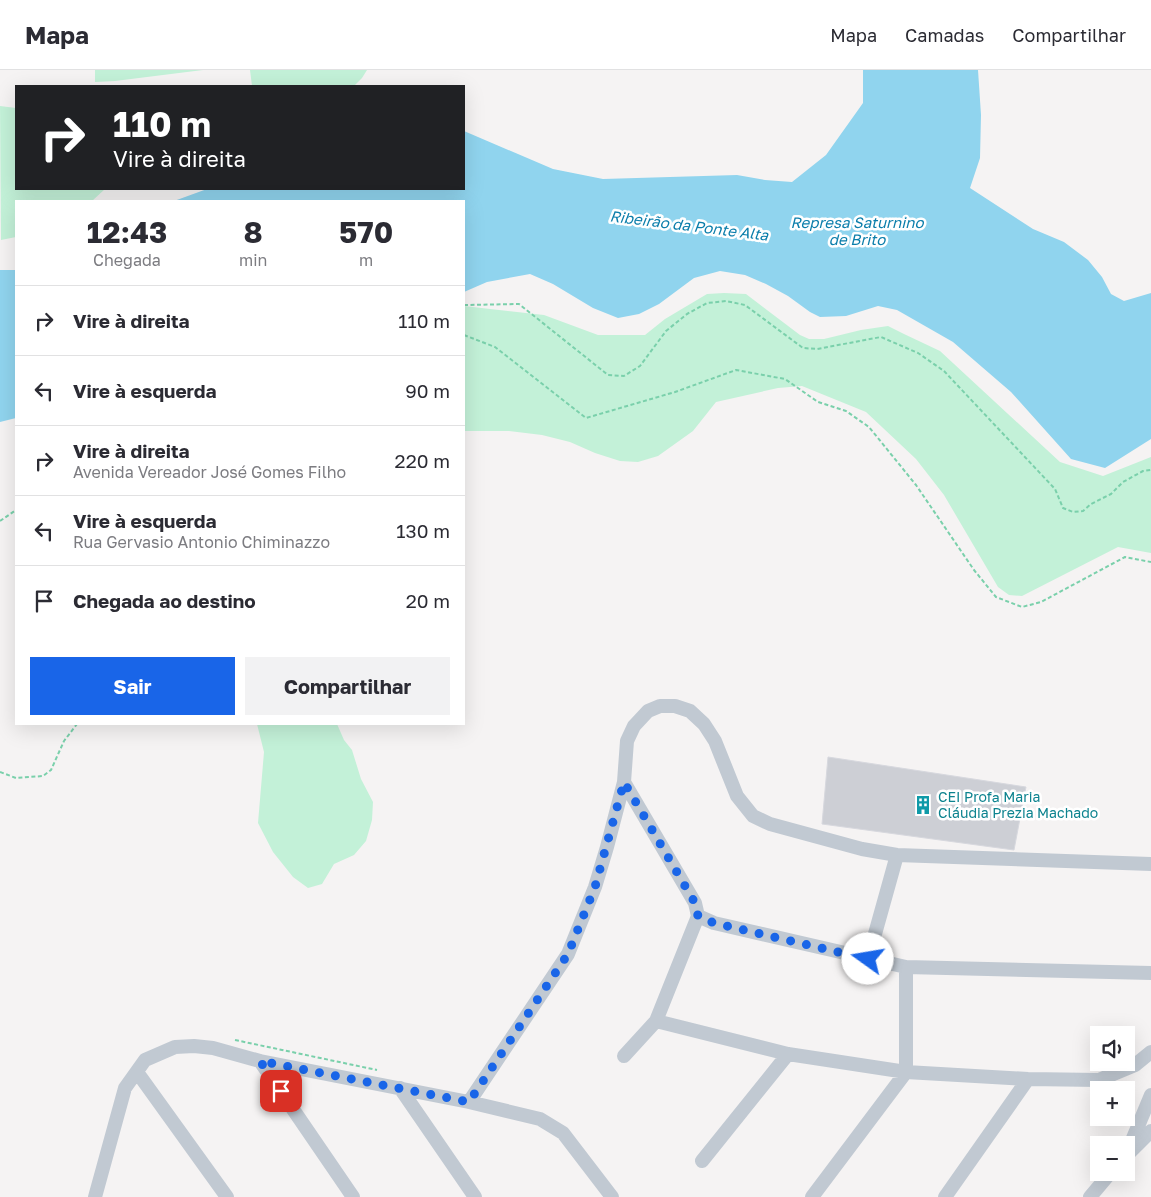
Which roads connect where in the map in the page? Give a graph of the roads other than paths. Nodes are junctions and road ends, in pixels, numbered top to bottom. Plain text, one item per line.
1 (624, 782) junction
2 (897, 855) junction
3 (1151, 864) edge
4 (698, 916) junction
5 (868, 959) junction
6 (906, 967) junction
7 (1151, 973) edge
8 (656, 1021) junction
9 (1151, 1052) edge
10 (788, 1054) junction
11 (624, 1056) dead end
12 (260, 1061) junction
13 (137, 1072) junction
14 (906, 1072) junction
15 (1028, 1079) junction
16 (400, 1088) junction
17 (1151, 1095) edge
18 (469, 1102) junction
19 (1151, 1131) edge
20 (1134, 1136) edge
21 (1135, 1147) edge
22 (702, 1161) dead end
23 (1103, 1181) edge
24 (95, 1197) edge
25 (227, 1197) edge
26 (353, 1197) edge
27 (475, 1197) edge
28 (612, 1197) edge
29 (812, 1197) edge
30 (945, 1197) edge
31 (1090, 1197) edge

1 - 2 street
1 - 4 street
1 - 18 street
2 - 3 street
2 - 5 street
4 - 5 street
4 - 8 street
5 - 6 street
6 - 7 street
6 - 14 street
8 - 10 street
8 - 11 street
9 - 15 street
10 - 14 street
10 - 22 street
12 - 13 street
12 - 16 street
12 - 26 street
13 - 24 street
13 - 25 street
14 - 15 street
14 - 29 street
15 - 30 street
16 - 18 street
16 - 27 street
17 - 20 street
18 - 28 street
19 - 21 street
23 - 31 street

